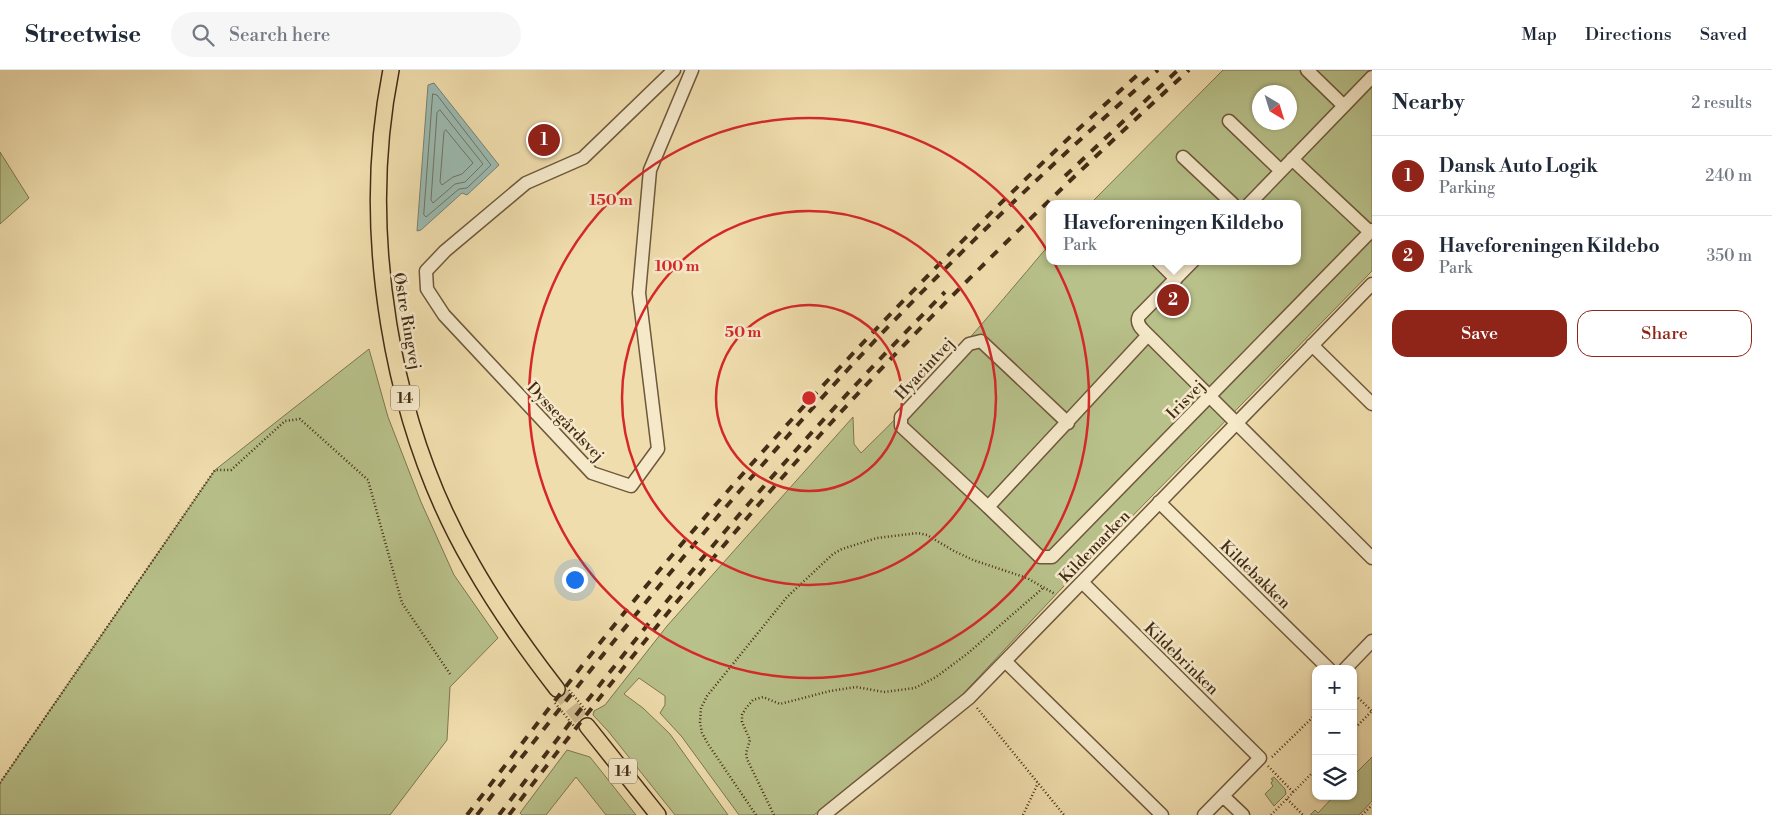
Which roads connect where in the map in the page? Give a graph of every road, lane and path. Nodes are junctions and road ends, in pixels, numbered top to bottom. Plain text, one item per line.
1 (391, 70) edge
2 (674, 70) edge
3 (692, 70) edge
4 (1307, 70) edge
5 (1372, 78) edge
6 (1344, 106) junction
7 (1229, 121) dead end
8 (1184, 156) dead end
9 (1292, 159) junction
10 (1281, 171) junction
11 (1229, 200) edge
12 (1253, 200) edge
13 (1371, 231) edge
14 (1162, 265) edge
15 (1189, 265) edge
16 (1176, 279) junction
17 (1372, 284) edge
18 (1148, 336) junction
19 (1312, 345) junction
20 (1209, 397) junction
21 (1372, 404) edge
22 (1068, 423) junction
23 (1235, 424) junction
24 (1159, 502) junction
25 (988, 507) junction
26 (1015, 533) joint
27 (1372, 558) edge
28 (1082, 582) junction
29 (1043, 587) junction
30 (1065, 600) junction
31 (1372, 641) edge
32 (1005, 661) junction
33 (1325, 665) edge
34 (1349, 665) edge
35 (450, 674) dead end
36 (559, 691) junction
37 (1357, 697) edge
38 (969, 698) junction
39 (1372, 711) edge
40 (1312, 717) edge
41 (584, 723) junction
42 (1357, 726) edge
43 (1263, 760) junction
44 (1312, 773) edge
45 (0, 783) edge
46 (1038, 783) junction
47 (1293, 792) junction
48 (1223, 796) junction
49 (1287, 799) junction
50 (1372, 805) edge
51 (658, 815) edge
52 (756, 815) edge
53 (774, 815) edge
54 (824, 815) edge
55 (1023, 815) edge
56 (1064, 815) edge
57 (1162, 815) edge
58 (1204, 815) edge
59 (1243, 815) edge
60 (1271, 815) edge
61 (1304, 815) edge
62 (1362, 815) edge

1 - 36 main road, Østre Ringvej / 14
2 - 3 street, Dyssegårdsvej
4 - 6 street
5 - 6 street
6 - 9 street
7 - 10 street
8 - 11 street
9 - 10 street
9 - 13 street
10 - 12 street
13 - 20 street, Irisvej
14 - 16 street
15 - 16 street
16 - 18 street
17 - 19 street, Kildemarken
18 - 20 street
18 - 22 street
19 - 21 street
19 - 23 street, Kildemarken
20 - 23 street
20 - 26 street, Irisvej
22 - 25 street
22 - 25 street, Hyacintvej
23 - 24 street, Kildemarken
23 - 27 street
24 - 28 street, Kildemarken
24 - 33 street, Kildebakken
25 - 26 street, Hyacintvej
28 - 30 street, Kildemarken
28 - 43 street, Kildebrinken
29 - 30 path
29 - 52 path
29 - 53 path
30 - 32 street, Kildemarken
31 - 34 street
32 - 38 street, Kildemarken
32 - 57 street
35 - 45 path
36 - 41 path
36 - 41 path
37 - 39 path
38 - 46 path
38 - 54 street, Kildemarken
39 - 42 path
40 - 43 path
41 - 51 main road, 14
43 - 47 path
43 - 48 street
44 - 47 path
46 - 55 path
46 - 56 path
47 - 49 path
48 - 58 street
48 - 59 street
49 - 60 path
49 - 61 path
50 - 62 path

